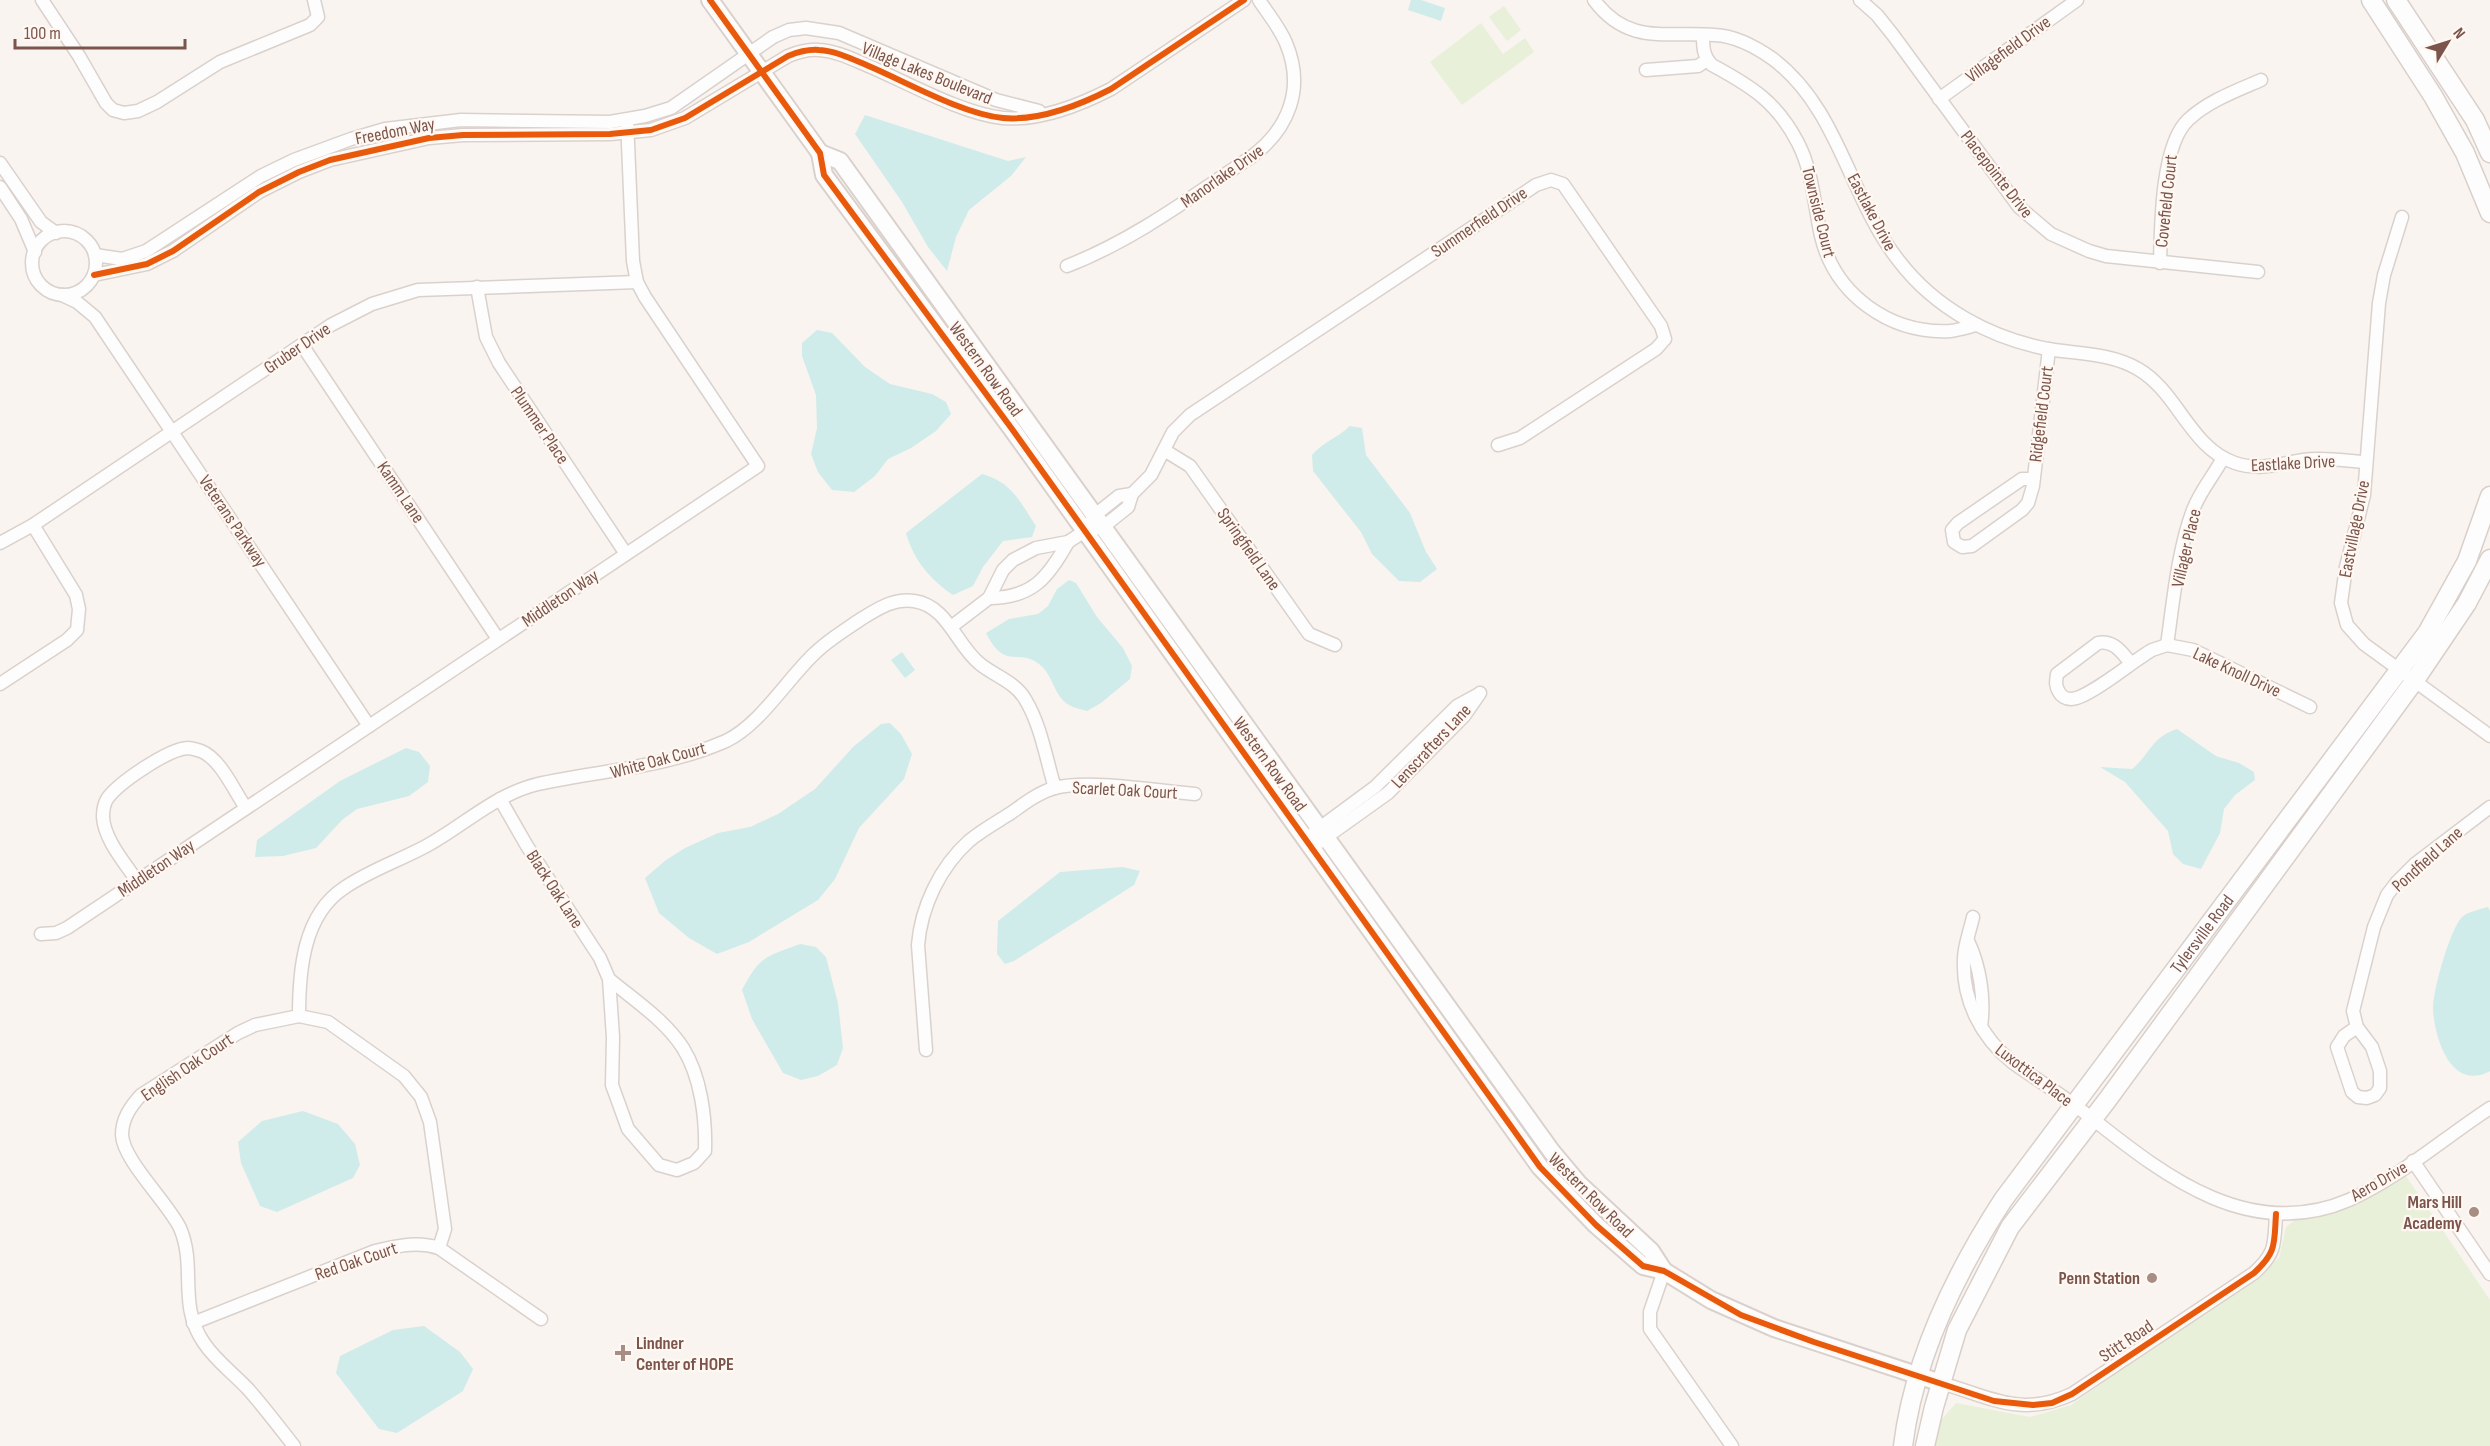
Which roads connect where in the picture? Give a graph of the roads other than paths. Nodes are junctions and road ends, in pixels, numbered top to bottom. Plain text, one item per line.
1 (42, 0) edge
2 (314, 0) edge
3 (710, 0) edge
4 (1244, 0) edge
5 (1259, 0) edge
6 (1594, 0) edge
7 (1860, 0) edge
8 (2077, 0) edge
9 (2371, 0) edge
10 (2396, 0) edge
11 (1702, 34) junction
12 (749, 53) junction
13 (1707, 60) junction
14 (1646, 70) dead end
15 (759, 74) junction
16 (2261, 80) dead end
17 (1939, 99) junction
18 (1046, 113) junction
19 (628, 126) junction
20 (327, 146) junction
21 (820, 153) junction
22 (2490, 153) edge
23 (330, 160) junction
24 (0, 163) edge
25 (0, 188) edge
26 (2490, 213) edge
27 (2402, 217) dead end
28 (56, 233) junction
29 (35, 252) junction
30 (95, 255) junction
31 (2160, 263) junction
32 (1067, 266) dead end
33 (2258, 272) dead end
34 (93, 277) junction
35 (637, 282) junction
36 (477, 287) junction
37 (62, 295) junction
38 (95, 317) junction
39 (1977, 325) junction
40 (302, 345) junction
41 (2049, 349) junction
42 (173, 431) junction
43 (1498, 445) dead end
44 (1164, 450) junction
45 (2223, 458) junction
46 (2367, 462) junction
47 (2034, 479) junction
48 (2490, 496) edge
49 (1099, 521) junction
50 (33, 525) junction
51 (1085, 531) junction
52 (1068, 542) junction
53 (0, 543) edge
54 (626, 554) junction
55 (2490, 559) edge
56 (989, 598) junction
57 (951, 627) junction
58 (498, 639) junction
59 (1335, 645) dead end
60 (2167, 645) junction
61 (2131, 663) junction
62 (2408, 675) junction
63 (0, 684) edge
64 (2310, 707) dead end
65 (369, 726) junction
66 (2490, 736) edge
67 (1055, 788) junction
68 (1196, 794) dead end
69 (500, 799) junction
70 (2490, 807) edge
71 (246, 808) junction
72 (1323, 832) junction
73 (1308, 843) junction
74 (137, 881) junction
75 (1973, 917) dead end
76 (41, 934) dead end
77 (609, 979) junction
78 (298, 1016) junction
79 (2356, 1027) junction
80 (926, 1050) dead end
81 (2074, 1105) junction
82 (2490, 1108) edge
83 (2093, 1119) junction
84 (2413, 1161) junction
85 (2276, 1214) junction
86 (439, 1248) junction
87 (1664, 1271) junction
88 (2490, 1274) edge
89 (541, 1319) dead end
90 (193, 1323) junction
91 (1918, 1375) junction
92 (1941, 1383) junction
93 (294, 1446) edge
94 (1732, 1446) edge
95 (1903, 1446) edge
96 (1925, 1446) edge

1 - 2 street
3 - 12 street, Western Row Road
4 - 18 street, Village Lakes Boulevard
5 - 32 street, Manorlake Drive
6 - 11 street, Eastlake Drive
7 - 17 street, Placepointe Drive
8 - 17 street, Villagefield Drive
9 - 26 main road
10 - 22 main road
11 - 13 street
11 - 39 street, Eastlake Drive
12 - 15 street, Western Row Road
12 - 18 street, Village Lakes Boulevard
12 - 19 street, Freedom Way
13 - 14 street
13 - 39 street, Townside Court
15 - 18 street, Village Lakes Boulevard
15 - 19 street, Freedom Way
15 - 21 street, Western Row Road
16 - 31 street, Covefield Court
17 - 31 street, Placepointe Drive
19 - 20 street, Freedom Way
19 - 23 street, Freedom Way
19 - 35 street, Middleton Way
20 - 23 street
20 - 30 street, Freedom Way
21 - 49 street, Western Row Road
21 - 51 street, Western Row Road
23 - 34 street, Freedom Way
24 - 28 street
25 - 29 street
27 - 46 street, Eastvillage Drive
28 - 29 street
28 - 30 street
29 - 37 street
30 - 34 street
31 - 33 street, Placepointe Drive
34 - 37 street
34 - 38 street, Veterans Parkway
35 - 36 street, Gruber Drive
35 - 54 street, Middleton Way
36 - 40 street, Gruber Drive
36 - 54 street, Plummer Place
37 - 38 street, Veterans Parkway
38 - 42 street, Veterans Parkway
39 - 41 street, Eastlake Drive
40 - 42 street, Gruber Drive
40 - 58 street, Kamm Lane
41 - 45 street, Eastlake Drive
41 - 47 street, Ridgefield Court
42 - 50 street, Gruber Drive
42 - 65 street, Veterans Parkway
43 - 44 street, Summerfield Drive
44 - 49 street, Summerfield Drive
44 - 59 street, Springfield Lane
45 - 46 street, Eastlake Drive
45 - 60 street, Villager Place
46 - 62 street, Eastvillage Drive
47 - 47 street, Ridgefield Court
48 - 62 main road, Tylersville Road
49 - 51 street, Summerfield Drive
49 - 72 street, Western Row Road
50 - 53 street, Gruber Drive
50 - 63 street
51 - 52 street
51 - 73 street, Western Row Road
52 - 56 street
52 - 56 street
54 - 58 street, Middleton Way
55 - 62 main road, Tylersville Road
56 - 57 street
57 - 67 street, White Oak Court
57 - 69 street, White Oak Court
58 - 65 street, Middleton Way
60 - 61 street
60 - 64 street, Lake Knoll Drive
61 - 61 street
62 - 66 street, Eastvillage Drive
62 - 81 main road, Tylersville Road
62 - 83 main road, Tylersville Road
65 - 71 street, Middleton Way
67 - 68 street, Scarlet Oak Court
67 - 80 street, Scarlet Oak Court
69 - 77 street, Black Oak Lane
69 - 78 street, White Oak Court
70 - 79 street, Pondfield Lane
71 - 74 street, Middleton Way
71 - 74 street
72 - 72 street, Lenscrafters Lane
72 - 73 street, Lenscrafters Lane
72 - 87 street, Western Row Road
73 - 87 street, Western Row Road
74 - 76 street, Middleton Way
75 - 81 street, Luxottica Place
77 - 77 street, Black Oak Lane
78 - 86 street, English Oak Court
78 - 90 street, English Oak Court
79 - 79 street
81 - 83 street, Luxottica Place
81 - 91 main road, Tylersville Road
82 - 84 street
83 - 85 street, Aero Drive
83 - 92 main road, Tylersville Road
84 - 85 street, Aero Drive
84 - 88 street, Aero Drive
85 - 92 street, Stitt Road
86 - 89 street, Red Oak Court
86 - 90 street, Red Oak Court
87 - 91 street, Western Row Road
87 - 94 street
90 - 93 street, English Oak Court
91 - 92 street, Western Row Road
91 - 95 main road
92 - 96 main road

